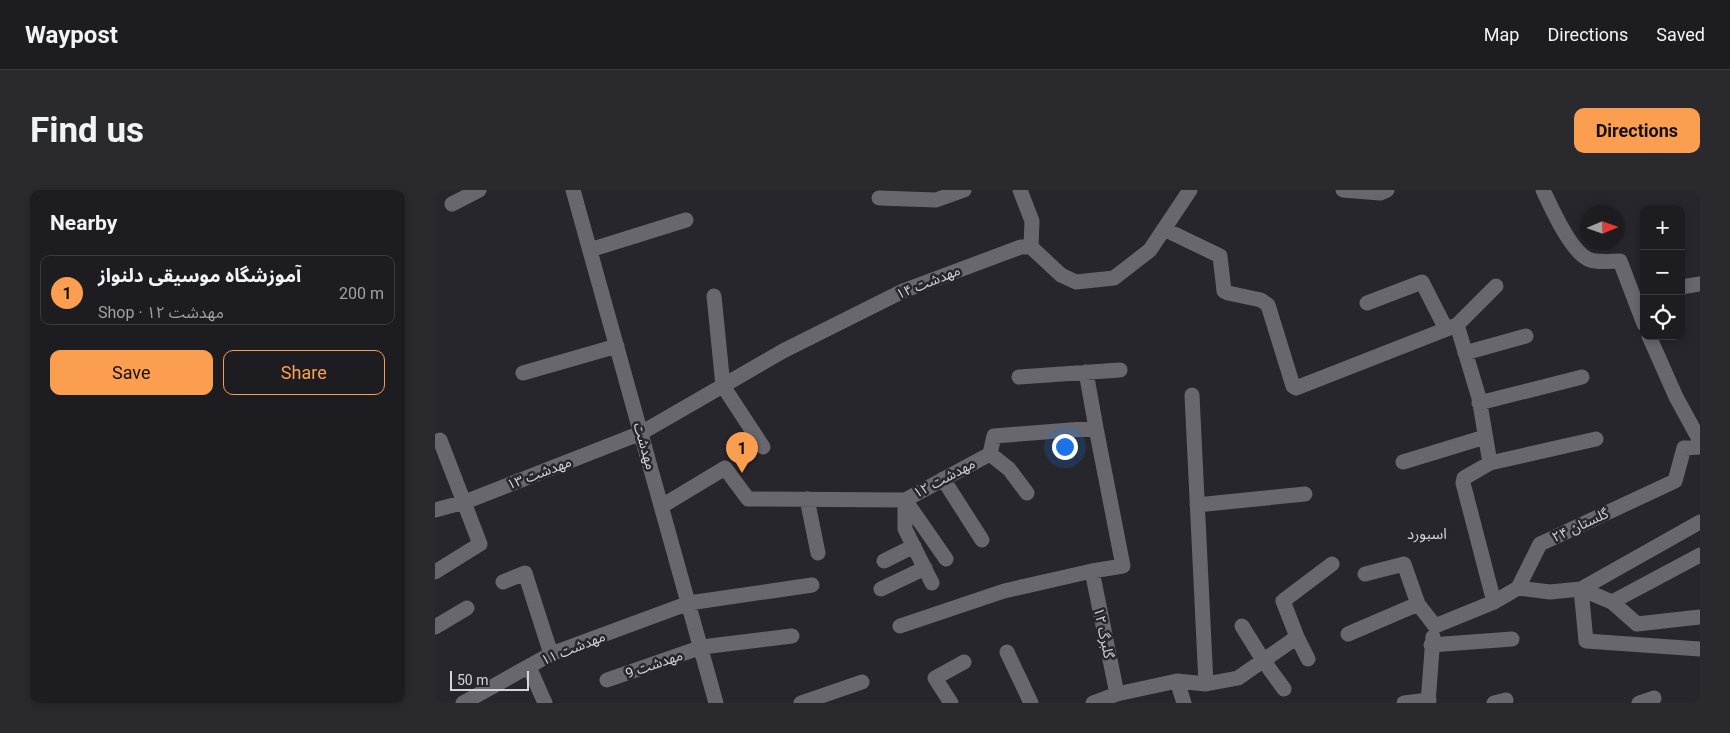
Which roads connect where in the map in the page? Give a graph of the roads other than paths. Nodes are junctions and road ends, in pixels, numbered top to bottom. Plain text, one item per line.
1 (479, 190) edge
2 (573, 190) edge
3 (964, 190) edge
4 (1020, 190) edge
5 (1190, 190) edge
6 (1343, 190) edge
7 (1387, 190) edge
8 (1543, 190) edge
9 (879, 198) dead end
10 (452, 204) dead end
11 (686, 220) dead end
12 (1164, 230) junction
13 (1031, 247) junction
14 (590, 250) junction
15 (1700, 284) edge
16 (1496, 286) dead end
17 (1685, 286) edge
18 (1638, 293) edge
19 (714, 296) dead end
20 (1367, 303) dead end
21 (1452, 327) junction
22 (1526, 336) dead end
23 (1651, 340) edge
24 (617, 346) junction
25 (1465, 353) junction
26 (1120, 370) dead end
27 (1086, 372) junction
28 (523, 373) dead end
29 (1019, 377) dead end
30 (1582, 377) dead end
31 (723, 386) junction
32 (1192, 395) dead end
33 (1479, 403) junction
34 (1096, 428) junction
35 (641, 433) junction
36 (1485, 437) junction
37 (1596, 439) dead end
38 (440, 440) dead end
39 (1700, 441) edge
40 (763, 447) dead end
41 (1700, 447) edge
42 (990, 454) junction
43 (1403, 462) dead end
44 (1490, 463) junction
45 (943, 479) junction
46 (1027, 493) dead end
47 (1305, 494) dead end
48 (807, 499) junction
49 (905, 500) junction
50 (465, 502) junction
51 (1197, 505) junction
52 (662, 506) junction
53 (435, 510) edge
54 (1700, 522) edge
55 (982, 540) dead end
56 (914, 546) junction
57 (818, 553) dead end
58 (1700, 555) edge
59 (946, 559) dead end
60 (883, 561) dead end
61 (1332, 564) dead end
62 (925, 568) junction
63 (1092, 571) junction
64 (435, 572) edge
65 (1365, 574) dead end
66 (503, 582) dead end
67 (932, 583) dead end
68 (812, 585) dead end
69 (1518, 588) junction
70 (881, 589) dead end
71 (1581, 589) junction
72 (1494, 602) junction
73 (1612, 602) junction
74 (689, 603) junction
75 (1418, 604) junction
76 (467, 608) dead end
77 (1700, 617) edge
78 (899, 626) dead end
79 (1242, 626) dead end
80 (1435, 626) junction
81 (435, 627) edge
82 (1348, 634) dead end
83 (791, 636) dead end
84 (1297, 637) junction
85 (1512, 639) dead end
86 (1431, 645) junction
87 (701, 647) junction
88 (1700, 649) edge
89 (1007, 652) dead end
90 (551, 654) junction
91 (1308, 659) dead end
92 (1263, 660) junction
93 (964, 662) dead end
94 (529, 667) junction
95 (607, 680) dead end
96 (1177, 681) junction
97 (862, 682) dead end
98 (1206, 684) junction
99 (1284, 689) dead end
100 (1125, 697) edge
101 (480, 698) edge
102 (1428, 702) edge
103 (463, 703) edge
104 (545, 703) edge
105 (716, 703) edge
106 (801, 703) edge
107 (951, 703) edge
108 (1031, 703) edge
109 (1093, 703) edge
110 (1183, 703) edge
111 (1404, 703) edge

1 - 10 street
2 - 14 street, مهدشت
3 - 9 street
4 - 13 street
5 - 12 street
6 - 7 street
8 - 18 street
11 - 14 street
12 - 13 street
12 - 21 street
13 - 31 street, مهدشت ۱۴
14 - 24 street, مهدشت
15 - 17 street
16 - 21 street
19 - 31 street
20 - 21 street
21 - 25 street
22 - 25 street
23 - 39 street
24 - 28 street
24 - 35 street, مهدشت
25 - 33 street
26 - 27 street
27 - 29 street
27 - 34 street
30 - 33 street
31 - 35 street, مهدشت ۱۴
31 - 40 street
32 - 51 street
33 - 36 street
34 - 42 street, مهدشت ۱۲
34 - 63 street
35 - 50 street, مهدشت ۱۳
35 - 52 street, مهدشت
36 - 43 street
36 - 44 street
37 - 44 street
38 - 50 street
41 - 69 street, گلستان ۲۴
42 - 45 street, مهدشت ۱۲
42 - 46 street
44 - 72 street
45 - 49 street, مهدشت ۱۲
45 - 55 street
47 - 51 street
48 - 49 street, مهدشت ۱۲
48 - 52 street, مهدشت ۱۲
48 - 57 street
49 - 56 street
49 - 59 street
50 - 53 street, مهدشت ۱۳
50 - 64 street
51 - 98 street
52 - 74 street, مهدشت
54 - 71 street
56 - 60 street
56 - 62 street
58 - 73 street
61 - 84 street
62 - 67 street
62 - 70 street
63 - 78 street
63 - 100 street, گلبرگ ١٢
65 - 75 street
66 - 90 street
68 - 74 street, مهدشت ۱۱
69 - 71 street
69 - 72 street
71 - 73 street
71 - 88 street
72 - 80 street
73 - 77 street
74 - 87 street, مهدشت
74 - 90 street, مهدشت ۱۱
75 - 80 street
75 - 82 street
76 - 81 street
79 - 92 street
80 - 86 street
83 - 87 street, مهدشت 9
84 - 91 street
84 - 92 street
85 - 86 street
86 - 102 street
87 - 95 street, مهدشت 9
87 - 105 street, مهدشت
89 - 108 street
90 - 94 street, مهدشت ۱۱
92 - 98 street
92 - 99 street
93 - 107 street
94 - 101 street, مهدشت ۱۱
94 - 104 street
96 - 98 street
96 - 100 street
96 - 110 street
97 - 106 street
100 - 109 street
101 - 103 street, مهدشت ۱۱
102 - 111 street

